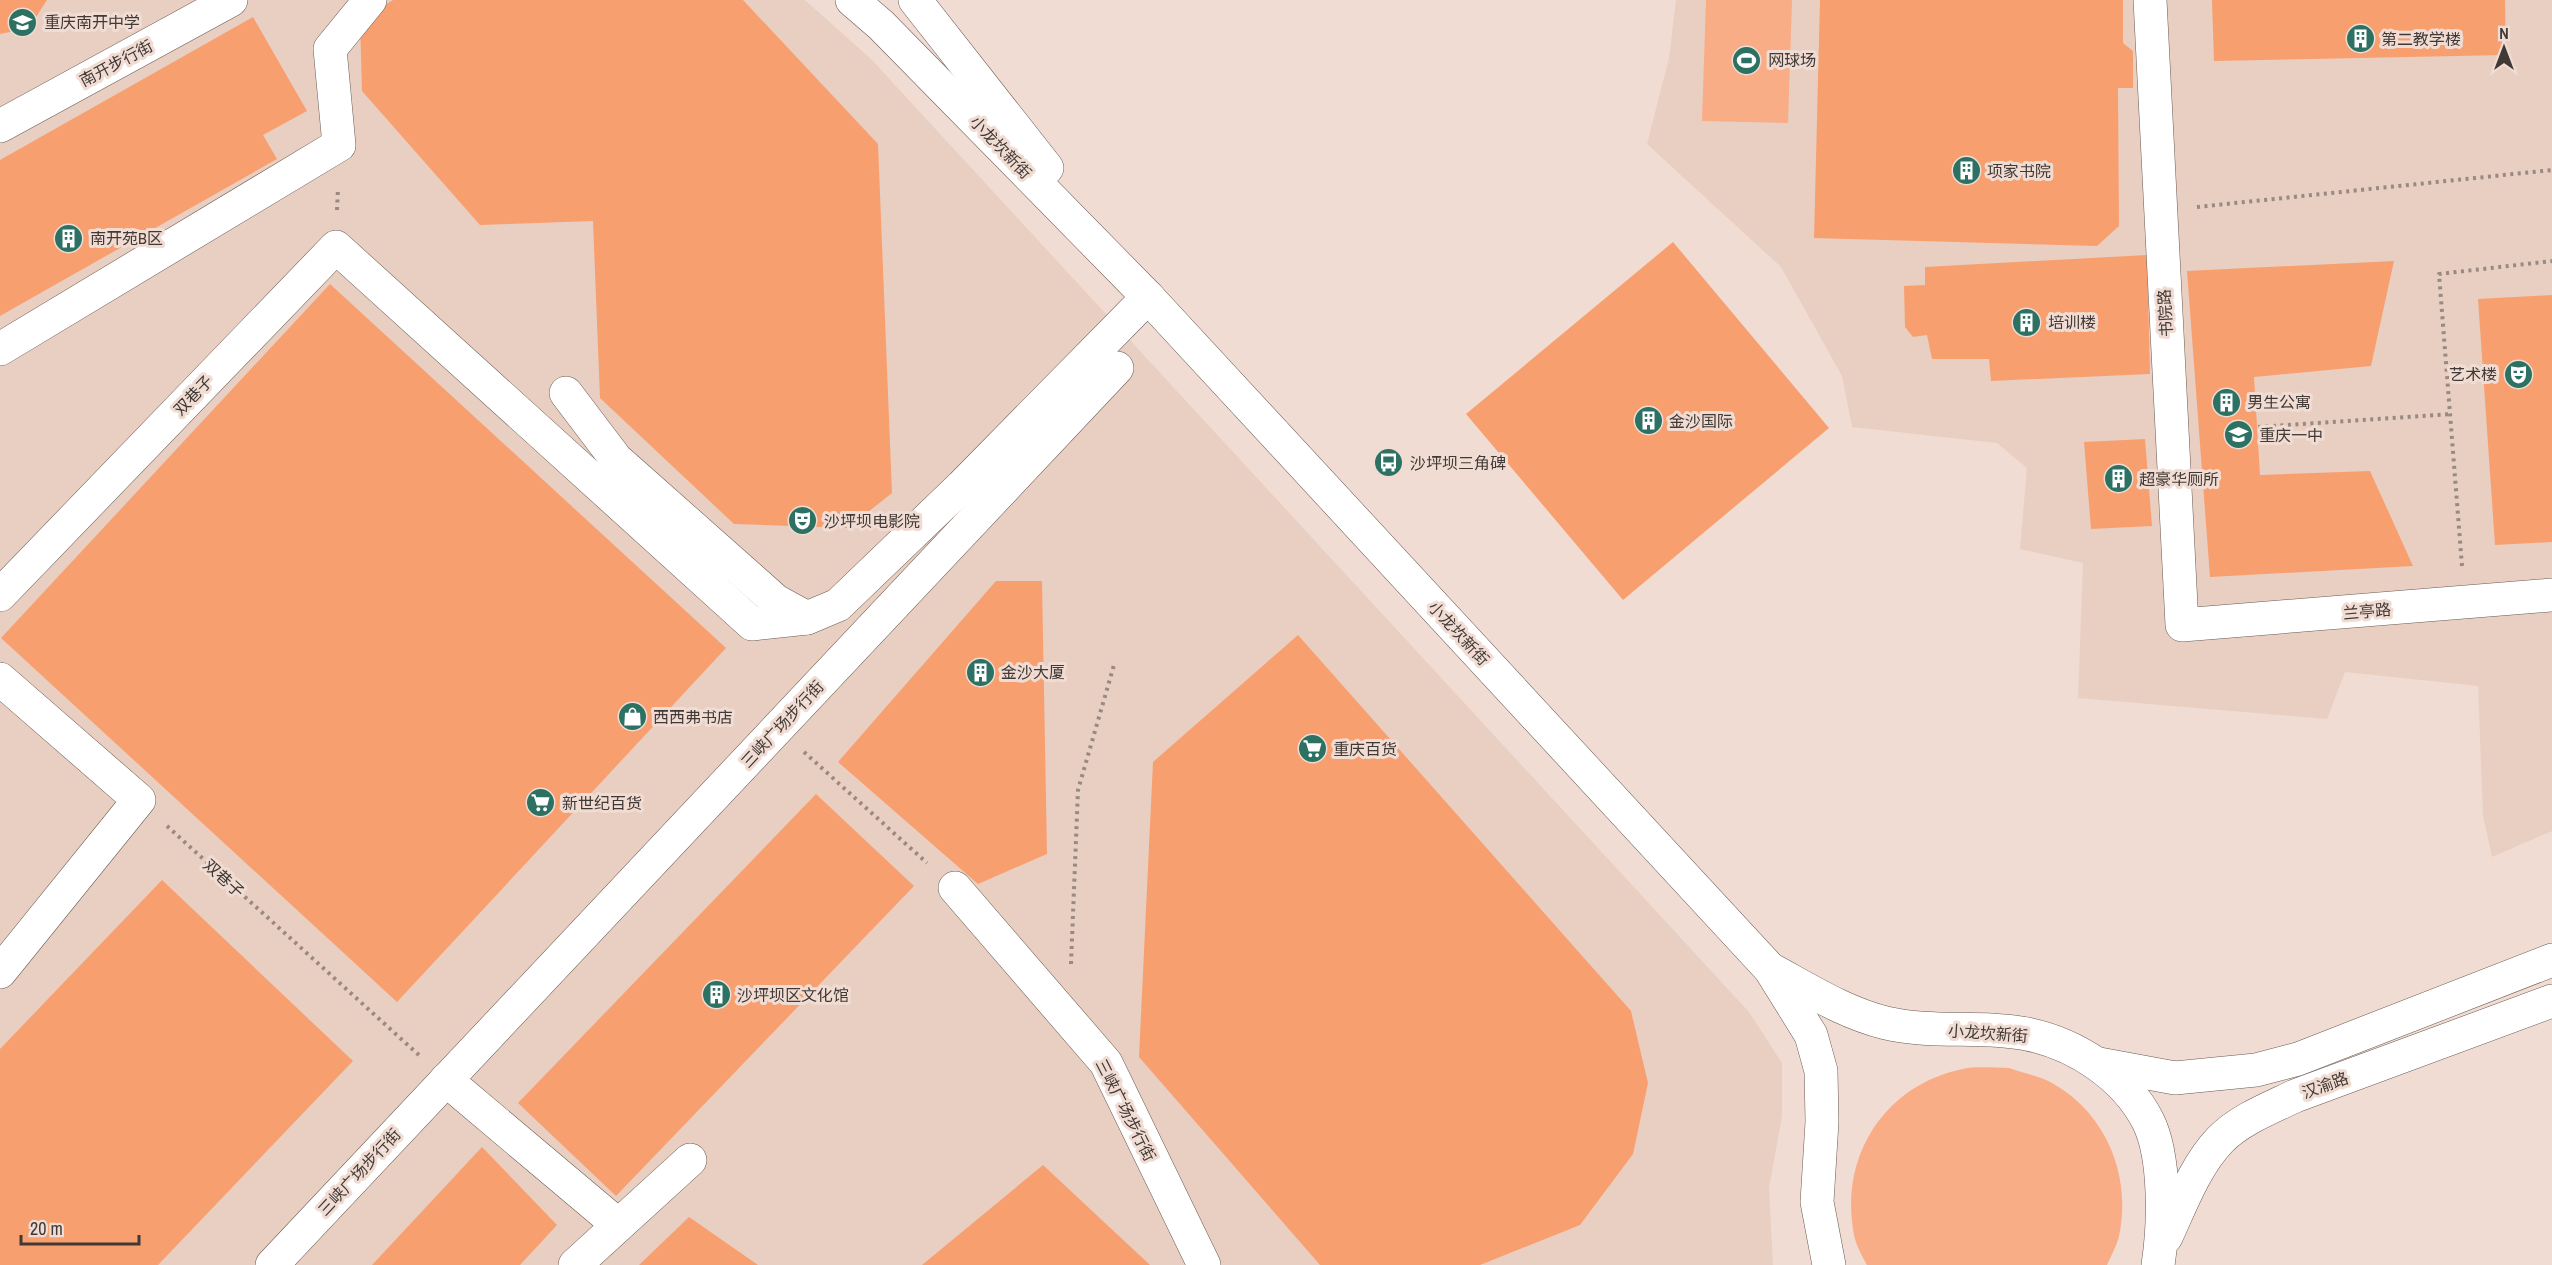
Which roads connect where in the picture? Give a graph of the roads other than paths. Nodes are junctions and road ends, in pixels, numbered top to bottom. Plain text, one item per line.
1 (231, 0) edge
2 (370, 0) edge
3 (852, 0) edge
4 (915, 0) edge
5 (2150, 0) edge
6 (0, 126) edge
7 (1148, 297) junction
8 (0, 349) edge
9 (1117, 368) dead end
10 (566, 393) dead end
11 (0, 595) edge
12 (2552, 596) edge
13 (807, 618) junction
14 (2182, 625) joint
15 (0, 679) edge
16 (955, 888) road end
17 (2552, 960) edge
18 (1770, 969) junction
19 (0, 972) edge
20 (2552, 1001) edge
21 (2096, 1063) junction
22 (446, 1080) junction
23 (690, 1160) dead end
24 (617, 1224) junction
25 (2159, 1256) edge
26 (272, 1265) edge
27 (575, 1265) edge
28 (1204, 1265) edge
29 (1829, 1265) edge

1 - 6 main road, 南开步行街
2 - 8 main road
3 - 7 main road, 小龙坎新街
4 - 7 main road, 小龙坎新街
5 - 14 main road, 书院路
7 - 13 main road
7 - 18 main road, 小龙坎新街
9 - 22 main road, 三峡广场步行街
10 - 13 main road
11 - 13 main road, 双巷子
12 - 14 main road, 兰亭路
15 - 19 main road
16 - 28 main road, 三峡广场步行街
17 - 21 main road, 汉渝路
18 - 21 main road, 小龙坎新街
18 - 29 main road, 小龙坎新街
20 - 25 main road, 汉渝路
21 - 25 main road, 小龙坎新街
22 - 24 main road
22 - 26 main road, 三峡广场步行街
23 - 24 main road
24 - 27 main road

